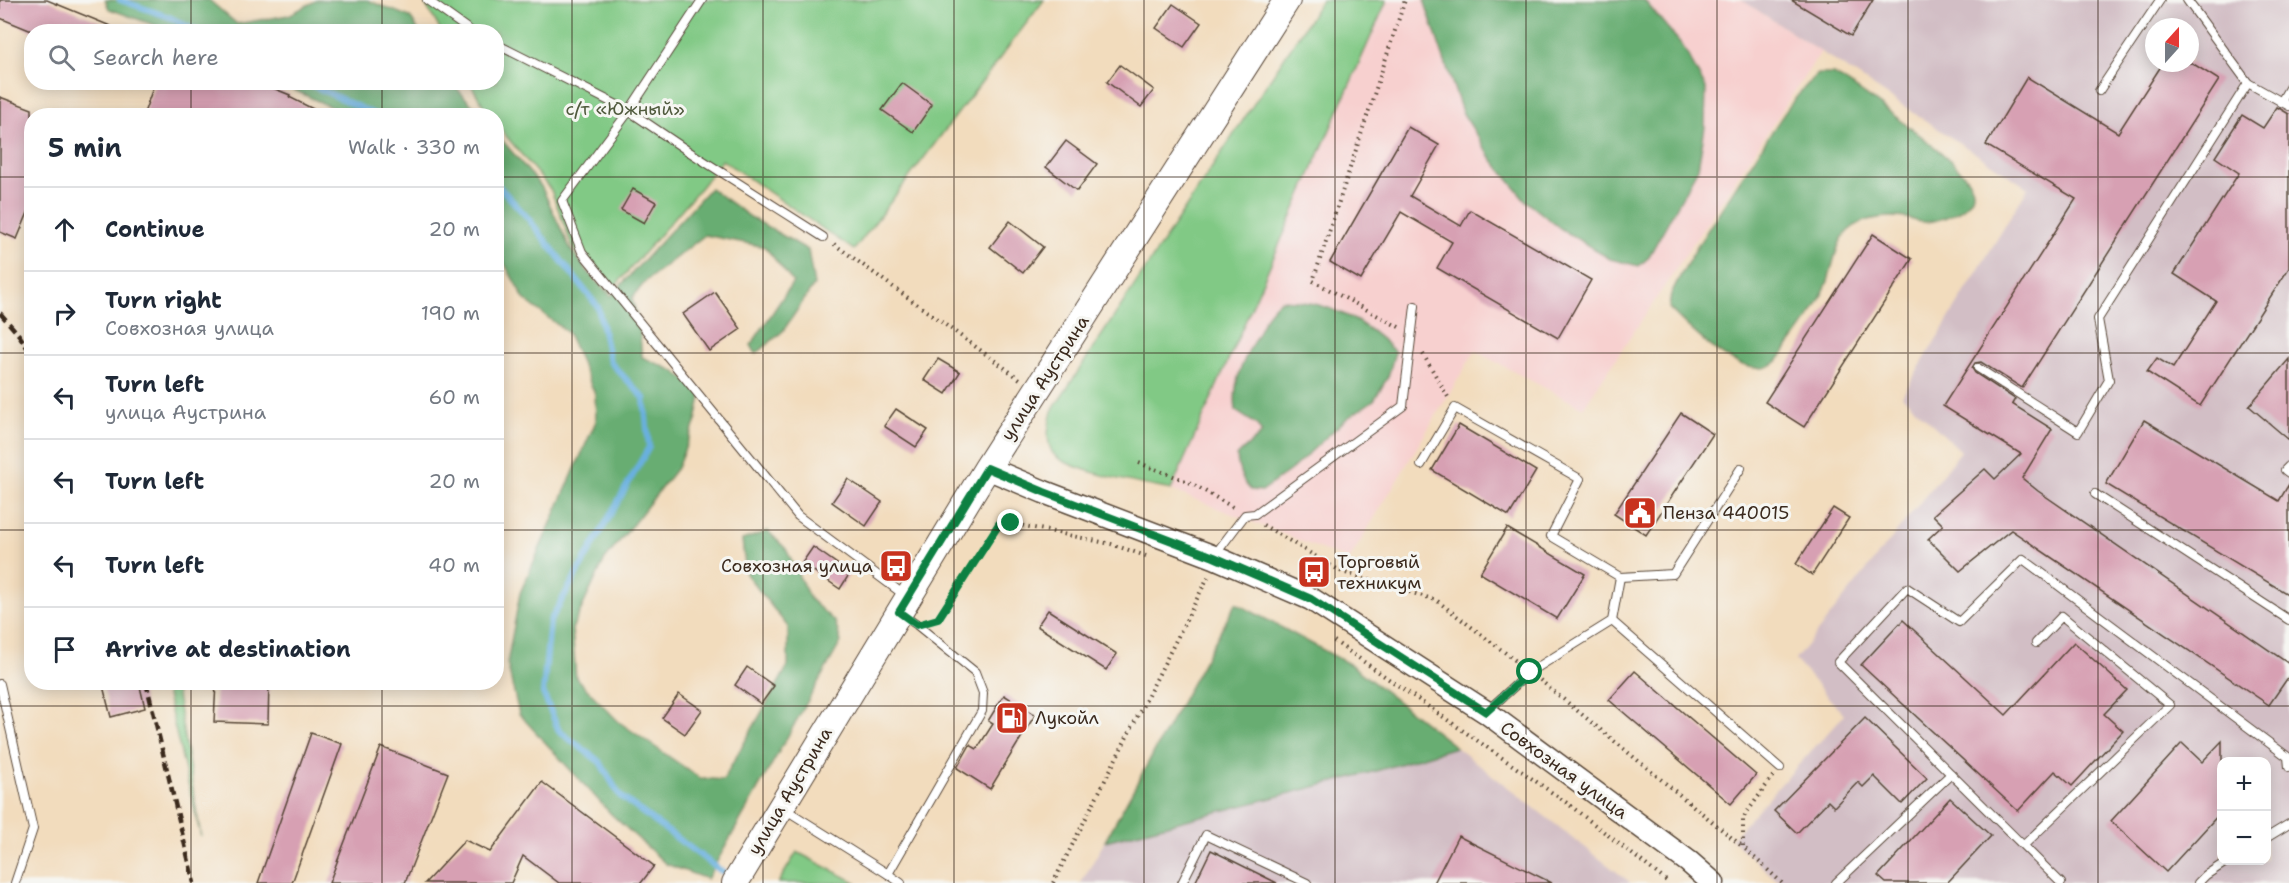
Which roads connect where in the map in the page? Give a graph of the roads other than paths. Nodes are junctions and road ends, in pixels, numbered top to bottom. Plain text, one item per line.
1 (427, 0) edge
2 (702, 0) edge
3 (1287, 0) edge
4 (2160, 0) edge
5 (2187, 0) edge
6 (461, 24) edge
7 (504, 48) edge
8 (2248, 83) junction
9 (2289, 88) edge
10 (2098, 91) dead end
11 (2285, 104) edge
12 (629, 111) junction
13 (824, 237) road end
14 (1415, 306) dead end
15 (1978, 368) dead end
16 (1421, 465) dead end
17 (2289, 466) edge
18 (987, 468) junction
19 (1741, 468) dead end
20 (2289, 474) edge
21 (2095, 494) dead end
22 (1214, 557) junction
23 (1620, 577) junction
24 (908, 612) junction
25 (2289, 620) edge
26 (1612, 621) junction
27 (2036, 643) dead end
28 (0, 684) edge
29 (1486, 712) junction
30 (2289, 767) edge
31 (1780, 768) road end
32 (1951, 774) junction
33 (780, 806) junction
34 (2289, 824) edge
35 (2271, 835) edge
36 (2024, 845) junction
37 (2222, 865) edge
38 (888, 874) junction
39 (739, 875) edge
40 (15, 883) edge
41 (901, 883) edge
42 (1182, 883) edge
43 (1307, 883) edge
44 (1713, 883) edge
45 (1836, 883) edge
46 (2061, 883) edge
47 (2198, 883) edge

1 - 6 lane
2 - 12 lane
3 - 18 main road, улица Аустрина
4 - 10 lane
5 - 8 lane
7 - 12 lane
8 - 11 lane
8 - 15 lane
9 - 11 lane
12 - 13 lane
12 - 24 lane
14 - 22 lane
16 - 23 lane
17 - 20 lane
18 - 22 main road, Совхозная улица
18 - 24 main road, улица Аустрина
19 - 23 lane
21 - 25 lane
22 - 29 main road, Совхозная улица
23 - 26 lane
24 - 33 main road, улица Аустрина
24 - 38 lane
26 - 29 lane
26 - 31 lane
27 - 36 lane
28 - 40 lane
29 - 44 main road, Совхозная улица
30 - 32 lane
32 - 36 lane
32 - 45 lane
33 - 38 lane
33 - 39 main road, улица Аустрина
34 - 35 lane
36 - 46 lane
37 - 47 lane
38 - 41 lane
42 - 43 lane

